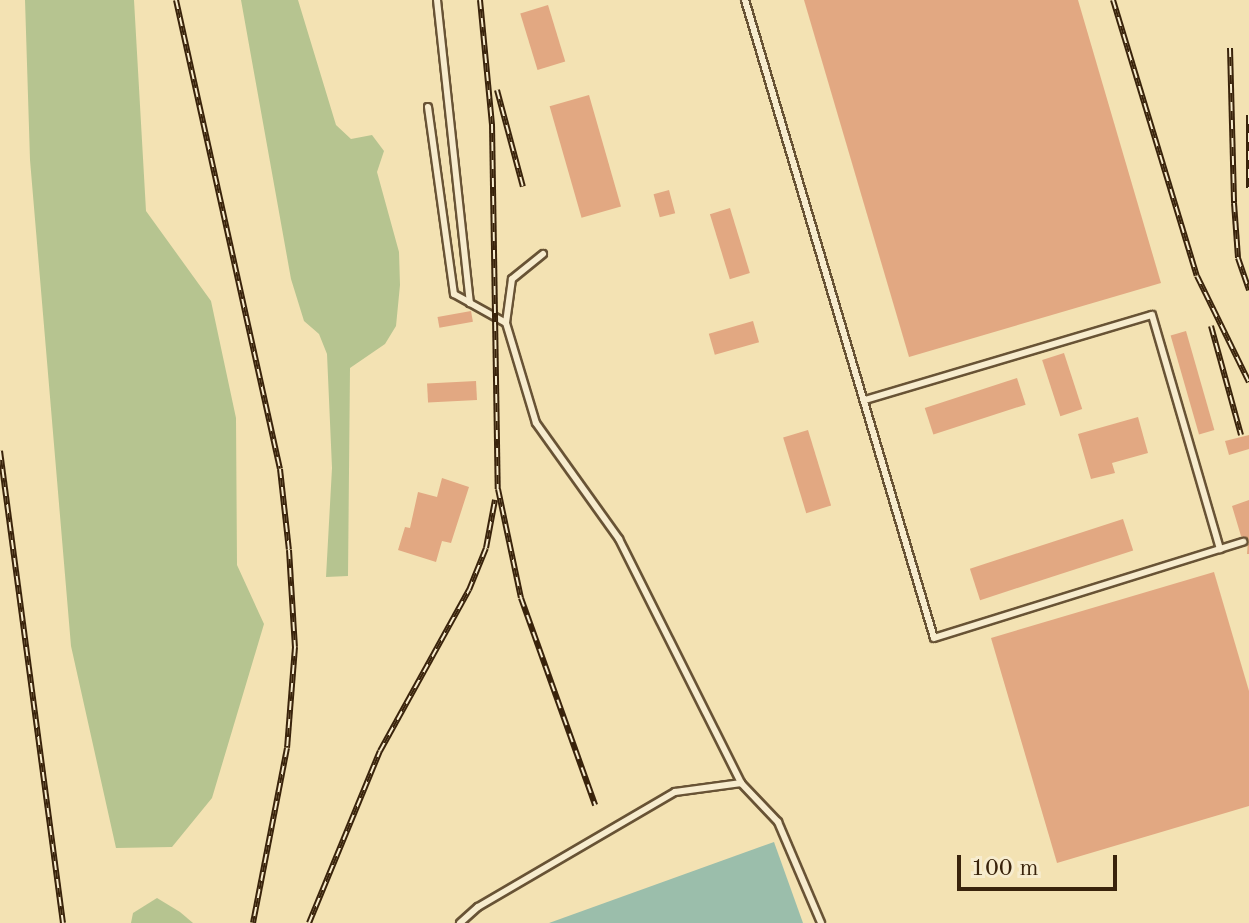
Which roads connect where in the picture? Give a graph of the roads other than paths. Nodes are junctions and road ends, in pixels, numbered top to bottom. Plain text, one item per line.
1 (437, 0) edge
2 (745, 0) edge
3 (428, 107) dead end
4 (543, 254) dead end
5 (470, 303) junction
6 (506, 323) junction
7 (865, 400) junction
8 (1243, 542) dead end
9 (1220, 549) junction
10 (741, 783) junction
11 (460, 923) edge
12 (821, 923) edge

1 - 5 lane
2 - 7 lane
3 - 5 lane
4 - 6 lane
5 - 6 lane
6 - 10 lane
7 - 9 lane
7 - 9 lane
8 - 9 lane
10 - 11 lane
10 - 12 lane

